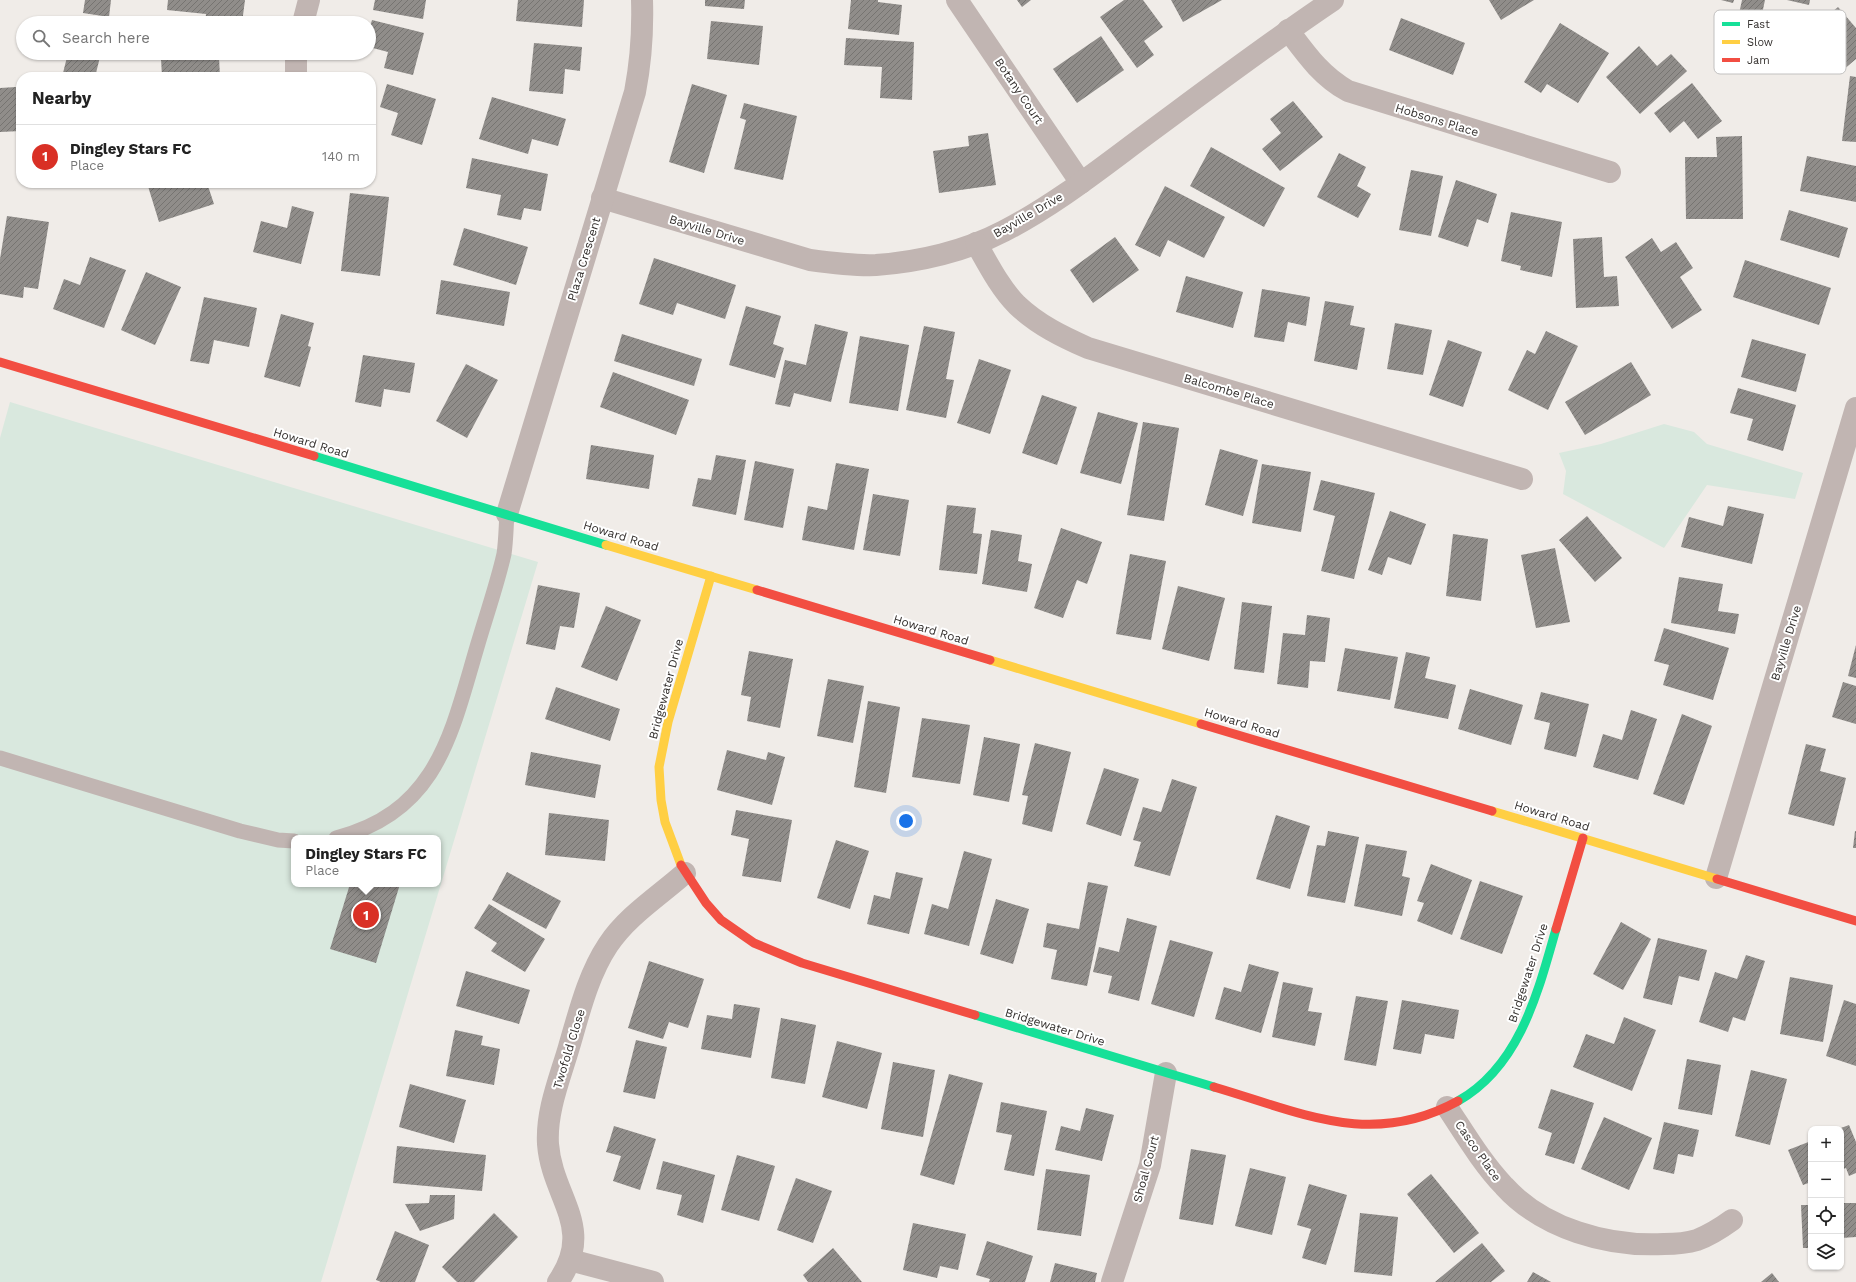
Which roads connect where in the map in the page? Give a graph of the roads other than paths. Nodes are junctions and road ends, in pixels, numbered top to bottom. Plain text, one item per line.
1 (309, 0) edge
2 (642, 0) edge
3 (957, 0) edge
4 (1333, 0) edge
5 (305, 16) edge
6 (1288, 30) junction
7 (296, 60) edge
8 (296, 72) edge
9 (1610, 172) dead end
10 (1081, 183) junction
11 (602, 198) junction
12 (976, 243) junction
13 (0, 362) edge
14 (1856, 408) edge
15 (1522, 479) dead end
16 (507, 514) junction
17 (711, 576) junction
18 (0, 758) edge
19 (346, 835) edge
20 (1583, 838) junction
21 (291, 841) edge
22 (685, 874) junction
23 (1716, 878) junction
24 (1856, 921) edge
25 (1166, 1073) junction
26 (1447, 1107) junction
27 (1732, 1220) dead end
28 (570, 1260) junction
29 (1115, 1273) edge
30 (558, 1282) edge
31 (653, 1282) edge

1 - 5 street
2 - 11 street, Plaza Crescent
3 - 10 street, Botany Court
4 - 6 street, Bayville Drive
6 - 9 street, Hobsons Place
6 - 10 street, Bayville Drive
7 - 8 street
10 - 12 street, Bayville Drive
11 - 12 street, Bayville Drive
11 - 16 street, Plaza Crescent
12 - 15 street, Balcombe Place
13 - 16 main road, Howard Road
14 - 23 street, Bayville Drive
16 - 17 main road, Howard Road
16 - 19 lane
17 - 20 main road, Howard Road
17 - 22 main road, Bridgewater Drive
18 - 21 lane
20 - 23 main road, Howard Road
20 - 26 main road, Bridgewater Drive
22 - 25 main road, Bridgewater Drive
22 - 28 street, Twofold Close
23 - 24 main road, Howard Road
25 - 26 main road, Bridgewater Drive
25 - 29 street, Shoal Court
26 - 27 street, Casco Place
28 - 30 street, Twofold Close
28 - 31 street

